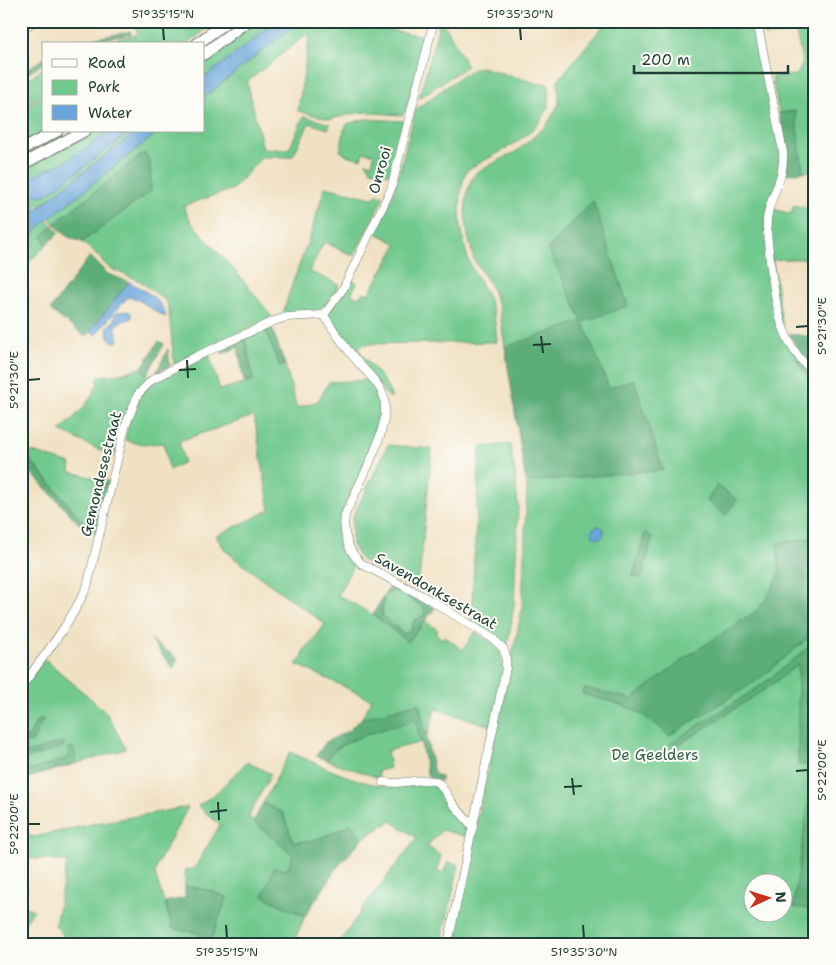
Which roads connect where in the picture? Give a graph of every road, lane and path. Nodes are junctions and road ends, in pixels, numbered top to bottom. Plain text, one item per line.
1 (34, 21) edge
2 (227, 21) edge
3 (247, 21) edge
4 (434, 21) edge
5 (757, 21) edge
6 (21, 30) edge
7 (200, 42) edge
8 (205, 53) edge
9 (55, 132) edge
10 (82, 132) edge
11 (21, 150) edge
12 (21, 165) edge
13 (324, 315) junction
14 (815, 373) edge
15 (21, 687) edge
16 (383, 782) dead end
17 (473, 827) junction
18 (448, 944) edge

1 - 6 street
2 - 7 highway
3 - 8 highway
4 - 13 street, Onrooi
5 - 14 street
9 - 11 highway
10 - 12 highway
13 - 15 street, Gemondesestraat
13 - 17 street, Savendonksestraat
16 - 17 street
17 - 18 street, Savendonksestraat

